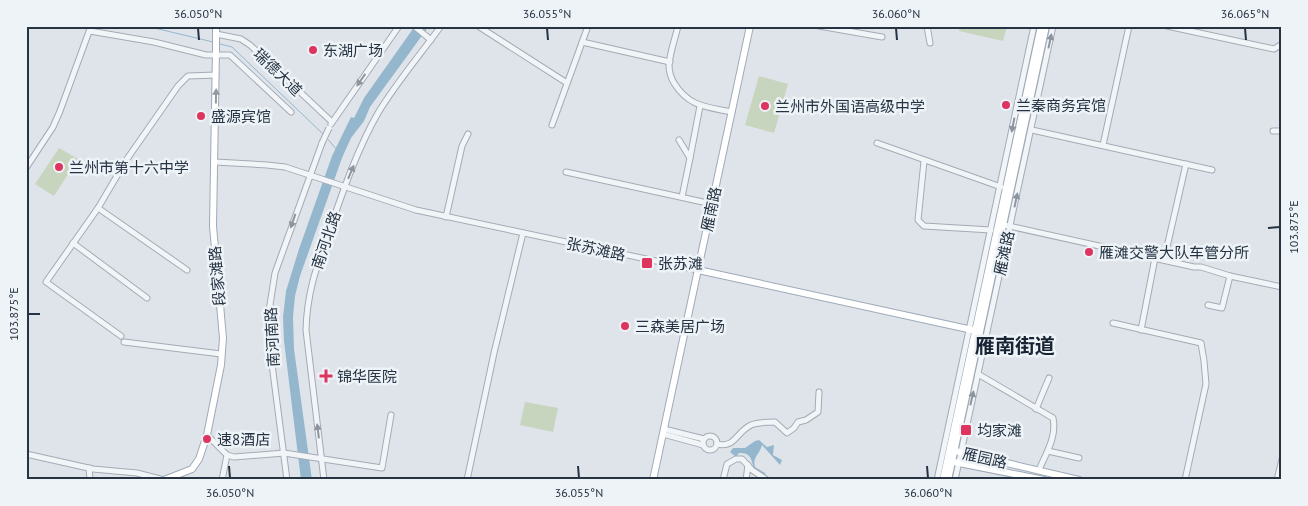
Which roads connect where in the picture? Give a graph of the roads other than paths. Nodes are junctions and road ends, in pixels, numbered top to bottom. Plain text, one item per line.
1 (399, 26) edge
2 (414, 26) edge
3 (441, 26) edge
4 (478, 26) edge
5 (588, 26) edge
6 (678, 26) edge
7 (750, 26) edge
8 (819, 26) edge
9 (927, 26) edge
10 (1034, 26) edge
11 (1041, 26) edge
12 (1046, 26) edge
13 (1054, 26) edge
14 (1129, 26) edge
15 (1167, 26) edge
16 (91, 29) edge
17 (216, 33) edge
18 (882, 37) dead end
19 (431, 40) junction
20 (582, 42) junction
21 (930, 43) dead end
22 (1282, 44) edge
23 (216, 53) junction
24 (670, 62) junction
25 (216, 76) junction
26 (567, 83) junction
27 (700, 106) junction
28 (292, 112) dead end
29 (732, 112) junction
30 (332, 122) junction
31 (552, 125) dead end
32 (1032, 130) junction
33 (1273, 131) dead end
34 (1282, 131) edge
35 (468, 134) dead end
36 (678, 140) dead end
37 (1025, 142) junction
38 (877, 143) dead end
39 (1103, 145) junction
40 (690, 158) junction
41 (924, 161) junction
42 (215, 162) junction
43 (1186, 164) junction
44 (26, 168) edge
45 (1212, 170) dead end
46 (566, 172) dead end
47 (310, 175) junction
48 (345, 186) junction
49 (1000, 187) junction
50 (682, 197) junction
51 (712, 204) junction
52 (98, 208) junction
53 (446, 216) junction
54 (1000, 224) junction
55 (1010, 227) junction
56 (992, 230) junction
57 (523, 233) junction
58 (73, 243) junction
59 (1155, 258) junction
60 (1164, 260) junction
61 (187, 270) dead end
62 (698, 270) junction
63 (1230, 276) junction
64 (1282, 287) edge
65 (147, 298) dead end
66 (1208, 305) dead end
67 (1113, 323) dead end
68 (1142, 330) junction
69 (978, 331) junction
70 (121, 336) dead end
71 (124, 342) dead end
72 (221, 354) junction
73 (978, 374) junction
74 (1049, 378) dead end
75 (819, 392) dead end
76 (1036, 409) junction
77 (391, 415) dead end
78 (663, 431) junction
79 (207, 434) junction
80 (704, 442) junction
81 (717, 444) junction
82 (952, 450) junction
83 (1048, 450) junction
84 (284, 453) junction
85 (26, 454) edge
86 (227, 455) junction
87 (321, 458) junction
88 (1078, 458) dead end
89 (1282, 459) edge
90 (953, 462) junction
91 (748, 465) junction
92 (89, 468) junction
93 (1039, 470) junction
94 (90, 480) edge
95 (164, 480) edge
96 (222, 480) edge
97 (287, 480) edge
98 (324, 480) edge
99 (467, 480) edge
100 (653, 480) edge
101 (723, 480) edge
102 (746, 480) edge
103 (767, 480) edge
104 (937, 480) edge
105 (943, 480) edge
106 (948, 480) edge
107 (955, 480) edge
108 (1044, 480) edge
109 (1079, 480) edge
110 (1185, 480) edge
111 (1277, 480) edge

1 -> 30 street
2 - 19 street
3 - 19 street, 南河北路
4 - 26 street
5 - 20 street
6 - 24 street
7 - 29 main road, 雁南路
8 - 18 street
9 - 21 street
10 -> 49 street, 雁滩路
11 - 54 main road, 雁滩路
12 - 37 main road, 雁滩路
32 -> 13 street, 雁滩路
14 - 39 street
15 - 22 street
16 - 23 street
16 - 44 street
17 - 23 main road, 段家滩路, bridge
17 - 30 street, 瑞德大道
48 -> 19 street, 南河北路
20 - 24 street
20 - 26 street
23 - 25 main road, 段家滩路
23 - 28 street
24 - 27 street
42 -> 25 main road, 段家滩路
25 - 52 street
26 - 31 street
27 - 29 street
27 - 40 street
29 - 51 main road, 雁南路
30 - 47 street, 南河南路, bridge
32 - 37 street, 雁滩路
32 - 39 street
33 - 34 street
35 - 53 street
36 - 40 street
37 - 54 main road, 雁滩路
55 -> 37 street, 雁滩路
38 - 41 street
39 - 43 street
40 - 50 street
41 - 49 street
41 - 56 street
42 - 47 street
42 - 72 main road, 段家滩路
43 - 45 street
43 - 60 street
46 - 50 street
47 - 48 street, 张苏滩路
47 -> 84 street, 南河南路
48 - 53 street, 张苏滩路
87 -> 48 street, 南河北路
49 - 56 street, 雁滩路
50 - 51 street
51 - 62 main road, 雁南路
52 - 58 street
52 - 61 street
53 - 57 street, 张苏滩路
54 - 55 street
54 - 69 main road, 雁滩路
55 - 59 street
55 - 69 street, 雁滩路
56 - 69 street, 雁滩路
57 - 62 street, 张苏滩路
57 - 99 street
58 - 65 street
58 - 70 street
59 - 60 street
59 - 68 street
60 - 63 street
62 - 69 main road, 张苏滩路
62 - 78 main road, 雁南路
63 - 64 street
63 - 66 street
67 - 68 street
68 - 110 street
69 - 73 street, 雁滩路
69 - 82 main road, 雁滩路
69 - 82 street, 雁滩路
71 - 72 street
72 - 79 main road, 段家滩路
73 - 76 street
82 -> 73 street, 雁滩路
74 - 76 street
75 - 81 street
76 - 83 street
77 - 87 street
78 - 80 street
78 - 100 main road, 雁南路
79 - 86 street
79 - 95 main road, 段家滩路
80 - 81 street
80 - 81 street
82 - 90 main road, 雁滩路
82 - 90 street, 雁滩路
82 - 93 main road, 雁园路
82 - 104 street, 雁滩路
83 - 88 street
83 - 93 street
84 - 86 street
84 - 87 street
84 - 97 street, 南河南路
85 - 92 street
86 - 96 street
87 - 98 street, 南河北路
89 - 111 street
90 - 105 main road, 雁滩路
90 - 106 main road, 雁滩路
90 - 107 street, 雁滩路
90 - 108 main road, 雁园路
91 - 101 street
91 - 102 street
91 - 103 street
92 - 94 street
92 - 95 street
93 - 109 main road, 雁园路

